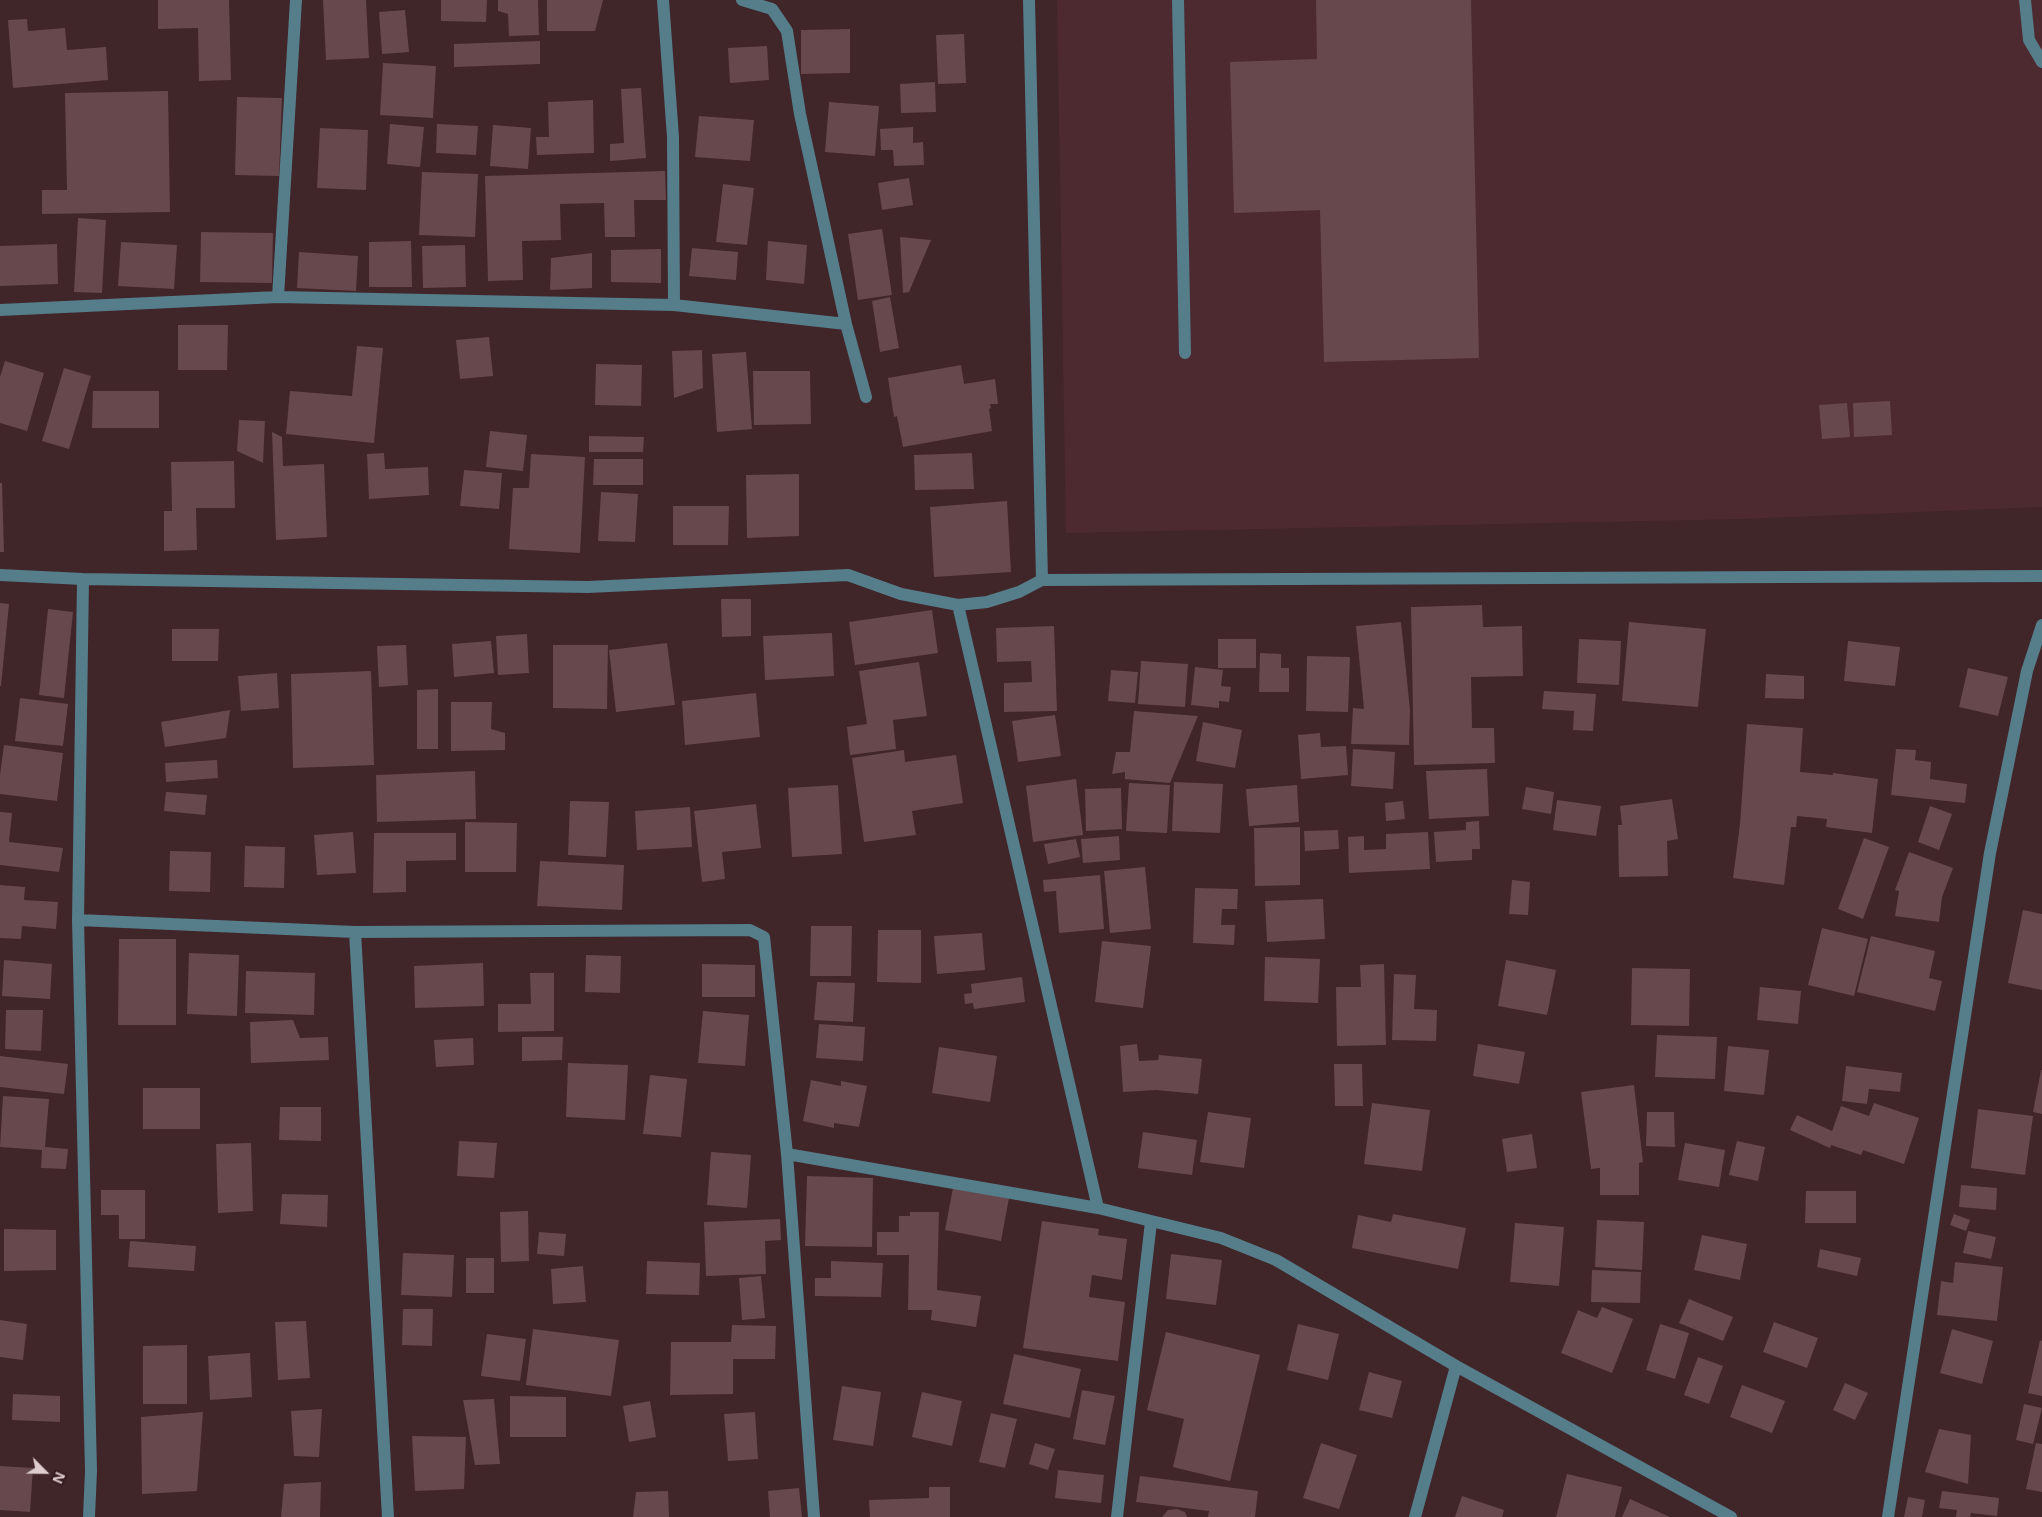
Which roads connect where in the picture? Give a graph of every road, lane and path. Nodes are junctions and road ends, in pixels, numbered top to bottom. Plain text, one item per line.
1 (296, 0) edge
2 (663, 0) edge
3 (742, 0) edge
4 (1029, 0) edge
5 (1178, 0) edge
6 (2025, 0) edge
7 (2042, 62) edge
8 (278, 297) junction
9 (674, 305) junction
10 (0, 310) edge
11 (846, 324) junction
12 (1185, 352) dead end
13 (866, 397) dead end
14 (0, 575) edge
15 (2042, 576) edge
16 (83, 580) junction
17 (1042, 580) junction
18 (958, 605) junction
19 (2042, 625) edge
20 (78, 920) junction
21 (355, 932) junction
22 (787, 1154) junction
23 (1098, 1208) junction
24 (1151, 1222) junction
25 (1456, 1366) junction
26 (89, 1517) edge
27 (388, 1517) edge
28 (814, 1517) edge
29 (1116, 1517) edge
30 (1415, 1517) edge
31 (1731, 1517) edge
32 (1888, 1517) edge

1 - 8 street
2 - 9 street
3 - 11 street
4 - 17 street
5 - 12 street
6 - 7 street
8 - 9 street
8 - 10 street
9 - 11 street
11 - 13 street
14 - 16 street
15 - 17 street
16 - 18 street
16 - 20 street
17 - 18 street
18 - 23 street
19 - 32 street
20 - 21 street
20 - 26 street
21 - 22 street
21 - 27 street
22 - 23 street
22 - 28 street
23 - 24 street
24 - 25 street
24 - 29 street
25 - 30 street
25 - 31 street

